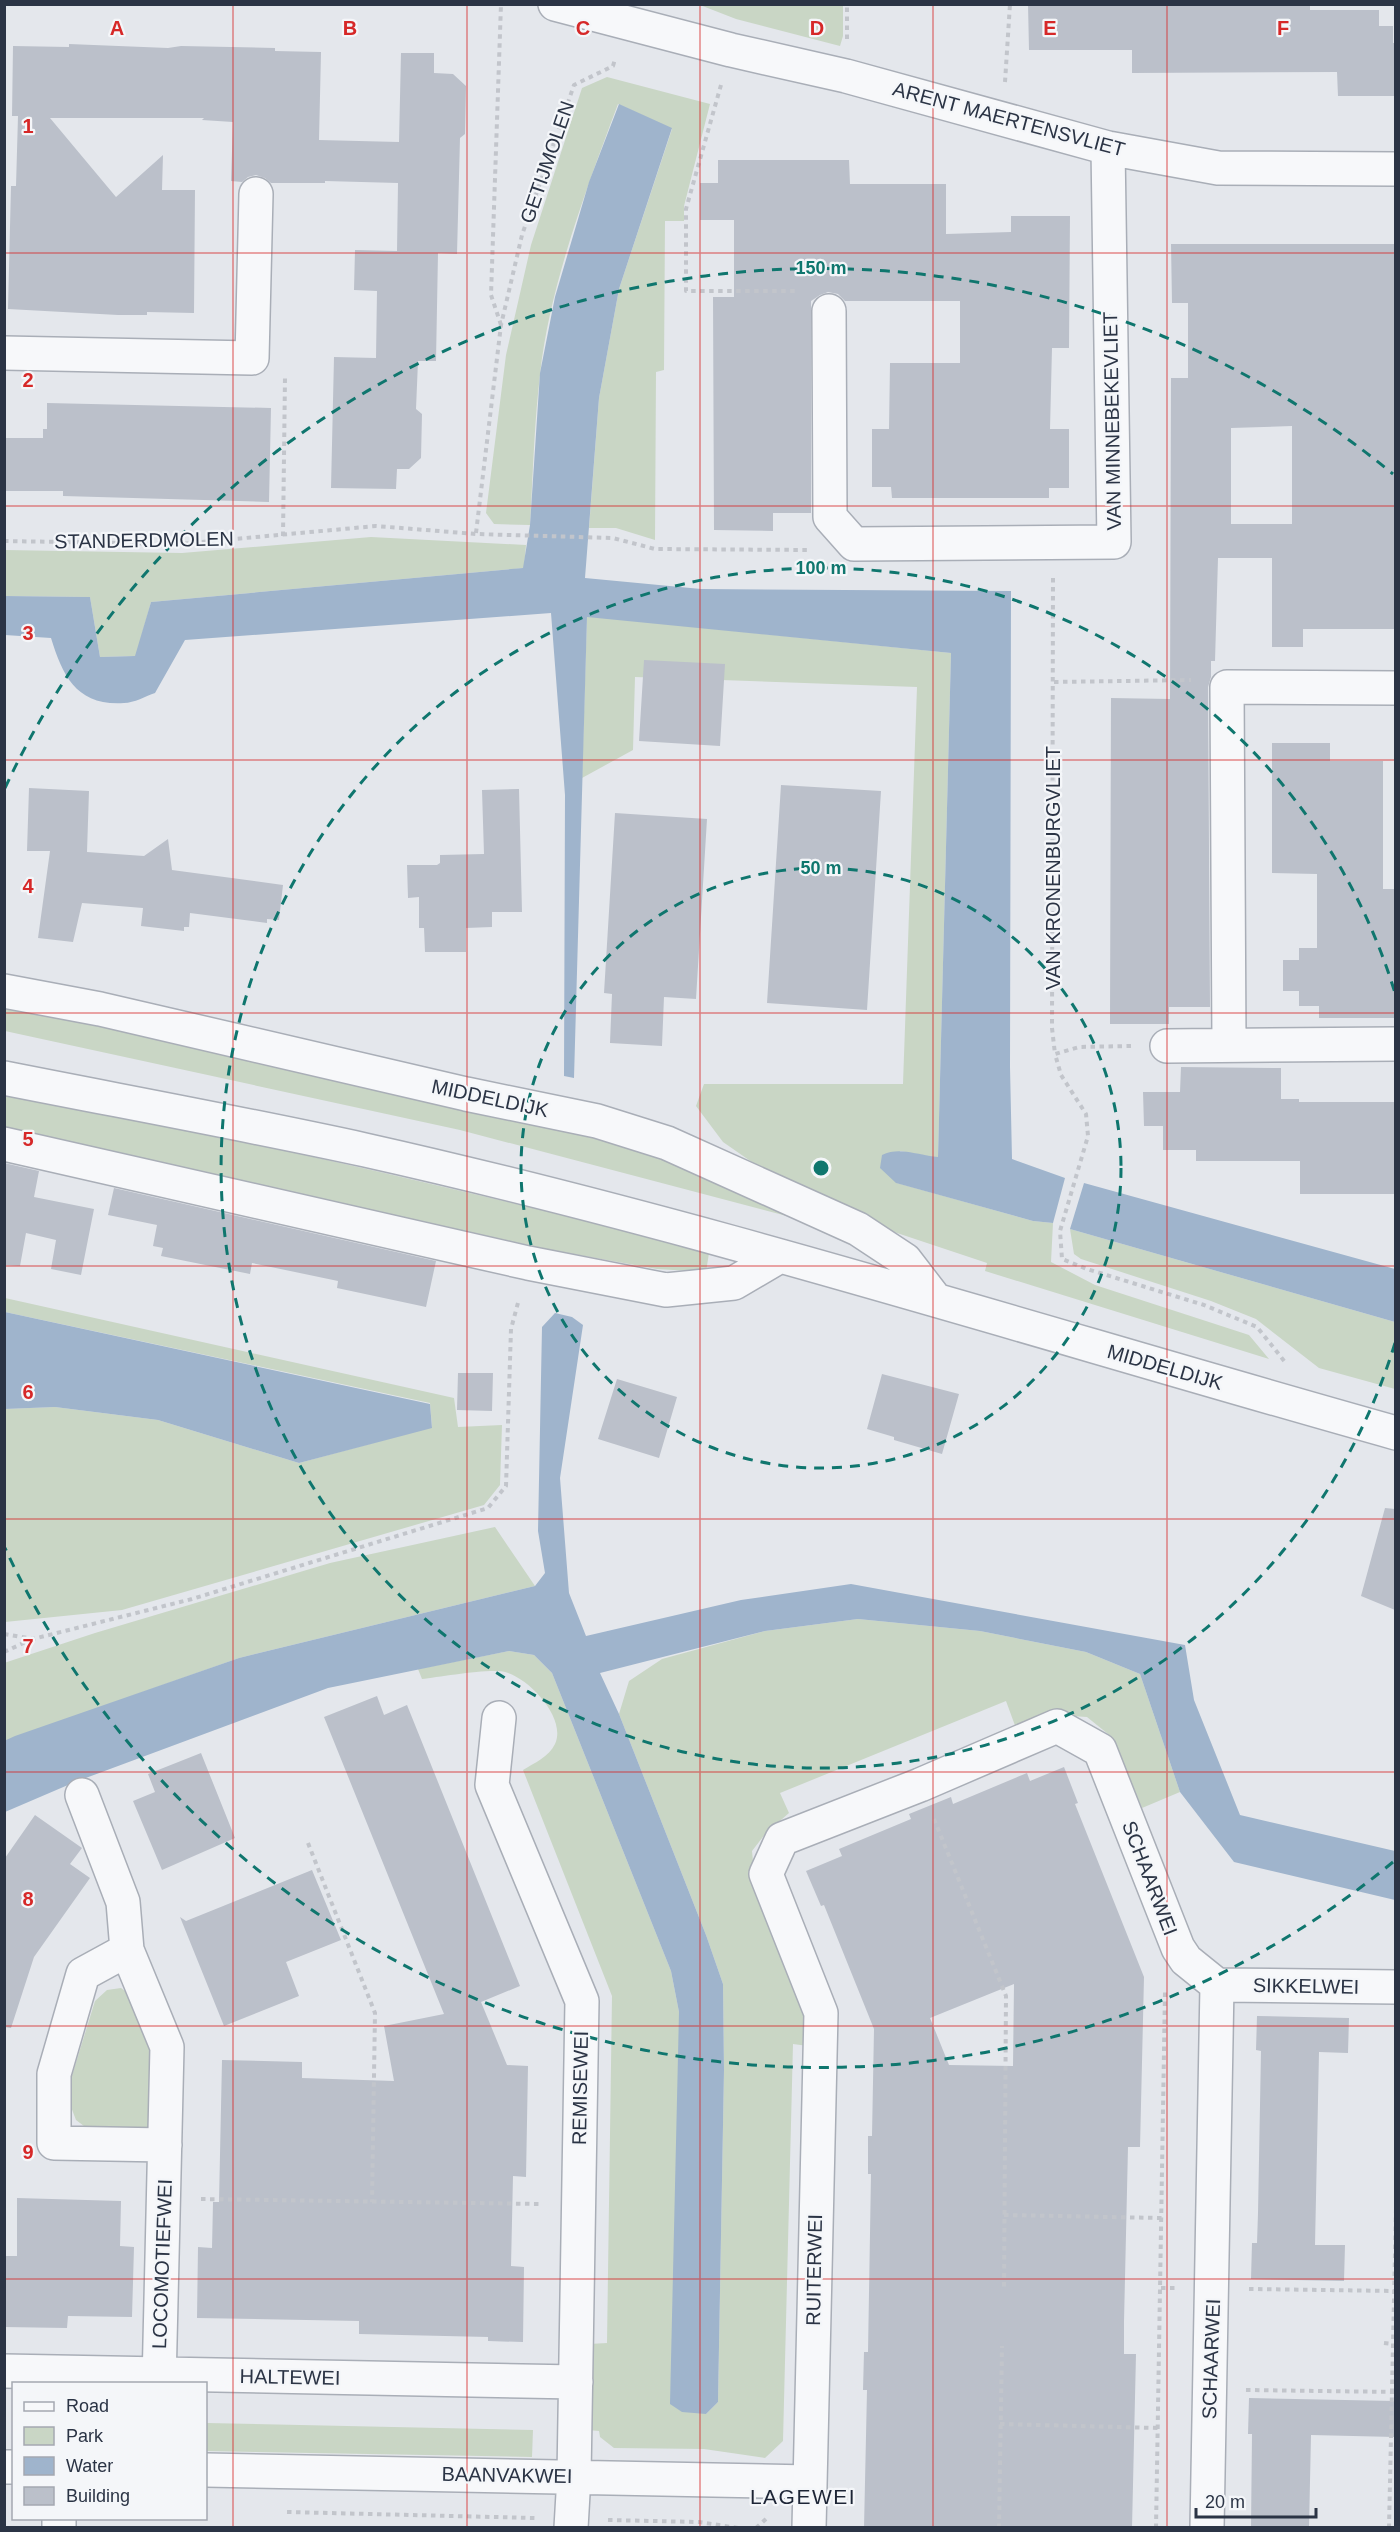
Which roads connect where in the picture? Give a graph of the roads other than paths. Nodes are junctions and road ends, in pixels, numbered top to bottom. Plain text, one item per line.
1 (555, 4) edge
2 (1108, 148) junction
3 (1395, 169) edge
4 (256, 194) dead end
5 (829, 311) road end
6 (4, 353) edge
7 (1393, 688) edge
8 (4, 991) edge
9 (1228, 1044) junction
10 (1395, 1044) edge
11 (1167, 1046) road end
12 (4, 1078) edge
13 (4, 1144) edge
14 (780, 1256) junction
15 (935, 1299) junction
16 (1395, 1432) edge
17 (499, 1718) dead end
18 (82, 1795) dead end
19 (127, 1950) junction
20 (1217, 1985) junction
21 (1395, 1987) edge
22 (821, 2013) joint
23 (165, 2145) junction
24 (4, 2371) edge
25 (159, 2379) edge
26 (576, 2382) junction
27 (207, 2470) edge
28 (574, 2476) junction
29 (809, 2482) junction
30 (571, 2523) edge
31 (809, 2528) edge
32 (1207, 2528) edge

1 - 2 street, ARENT MAERTENSVLIET
2 - 3 street, ARENT MAERTENSVLIET
2 - 5 street, VAN MINNEBEKEVLIET
4 - 6 street
7 - 9 street
8 - 15 street, MIDDELDIJK
9 - 10 street
9 - 11 street
12 - 14 street, MIDDELDIJK
13 - 14 street
14 - 15 street, MIDDELDIJK
15 - 16 street, MIDDELDIJK
17 - 26 street, REMISEWEI
18 - 19 street, LOCOMOTIEFWEI
19 - 23 street, LOCOMOTIEFWEI
19 - 23 street
20 - 21 street, SIKKELWEI
20 - 22 street, SCHAARWEI
20 - 32 street, SCHAARWEI
22 - 29 street, RUITERWEI
23 - 25 street, LOCOMOTIEFWEI
24 - 25 street, HALTEWEI
25 - 26 street, HALTEWEI
26 - 28 street, REMISEWEI
27 - 28 street, BAANVAKWEI
28 - 29 street, BAANVAKWEI
28 - 30 street, REMISEWEI
29 - 31 street, RUITERWEI

